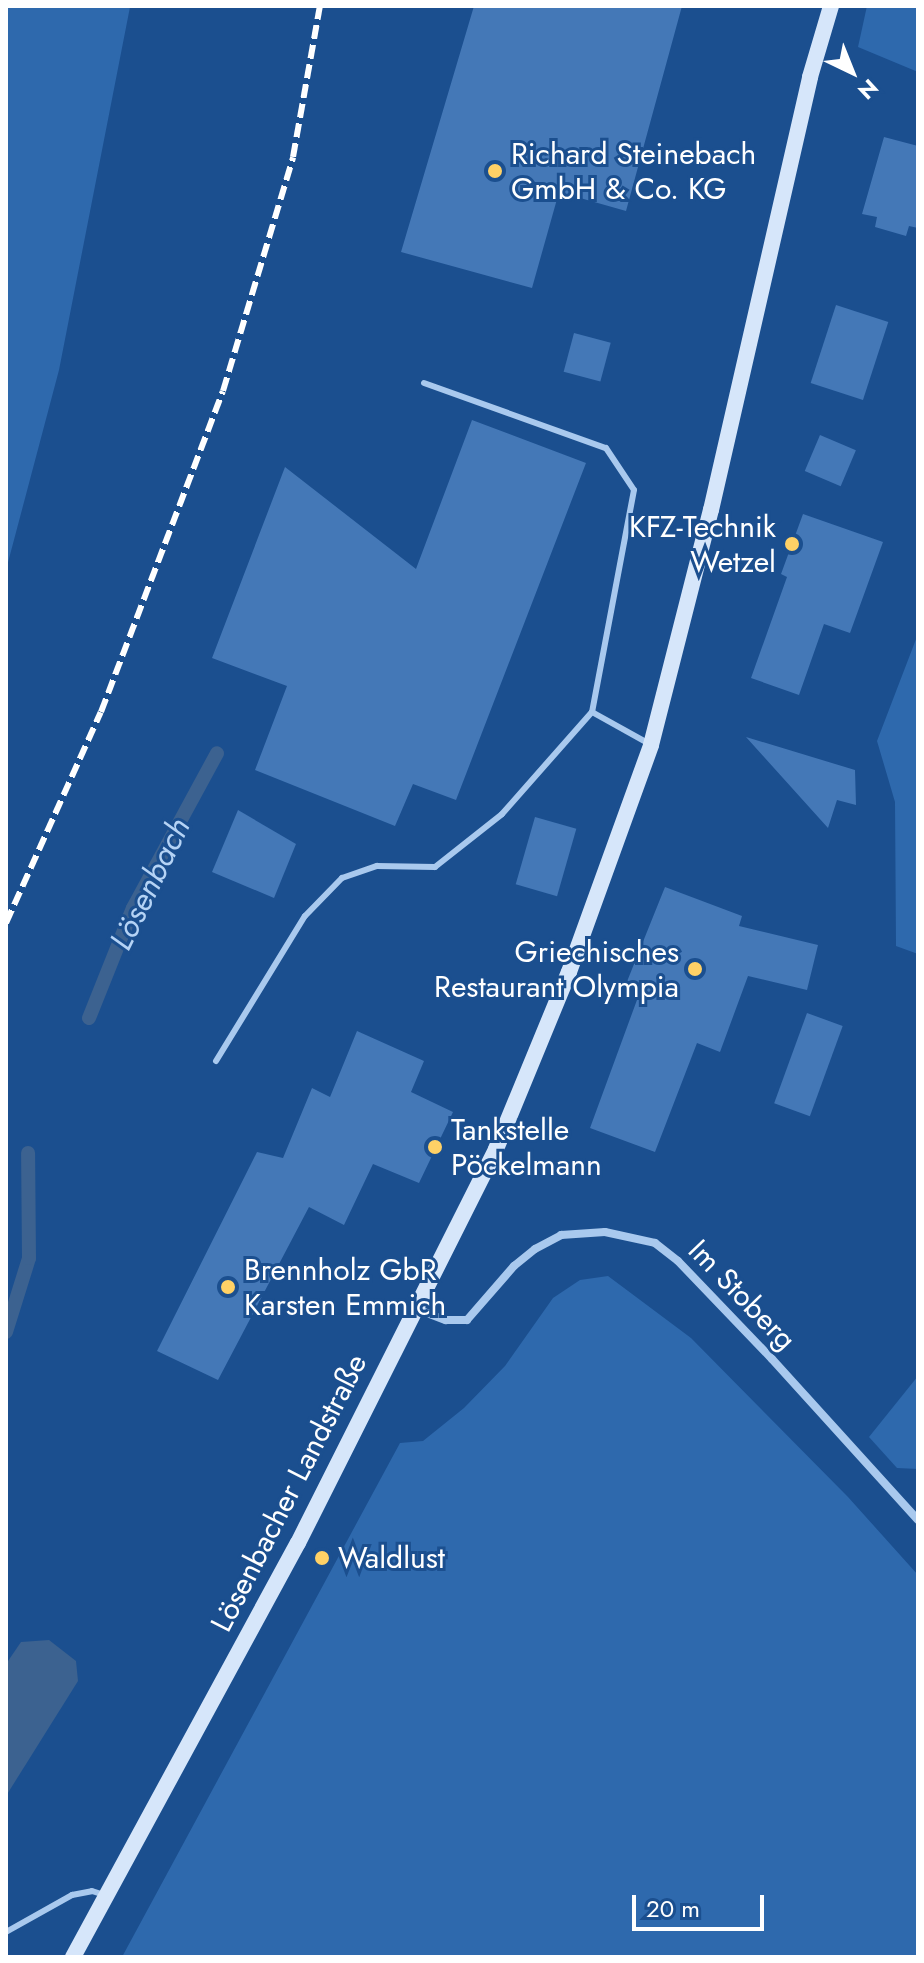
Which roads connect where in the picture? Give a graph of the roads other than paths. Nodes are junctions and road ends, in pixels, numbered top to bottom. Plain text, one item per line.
1 (831, 6) edge
2 (424, 383) dead end
3 (592, 712) junction
4 (651, 745) junction
5 (216, 1061) dead end
6 (413, 1308) junction
7 (918, 1520) edge
8 (108, 1897) junction
9 (6, 1932) edge
10 (73, 1957) edge

1 - 4 main road, Lösenbacher Landstraße
2 - 3 lane
3 - 4 lane
3 - 5 lane
4 - 6 main road, Lösenbacher Landstraße
6 - 7 street, Im Stoberg
6 - 8 main road, Lösenbacher Landstraße
8 - 9 lane
8 - 10 main road, Lösenbacher Landstraße

